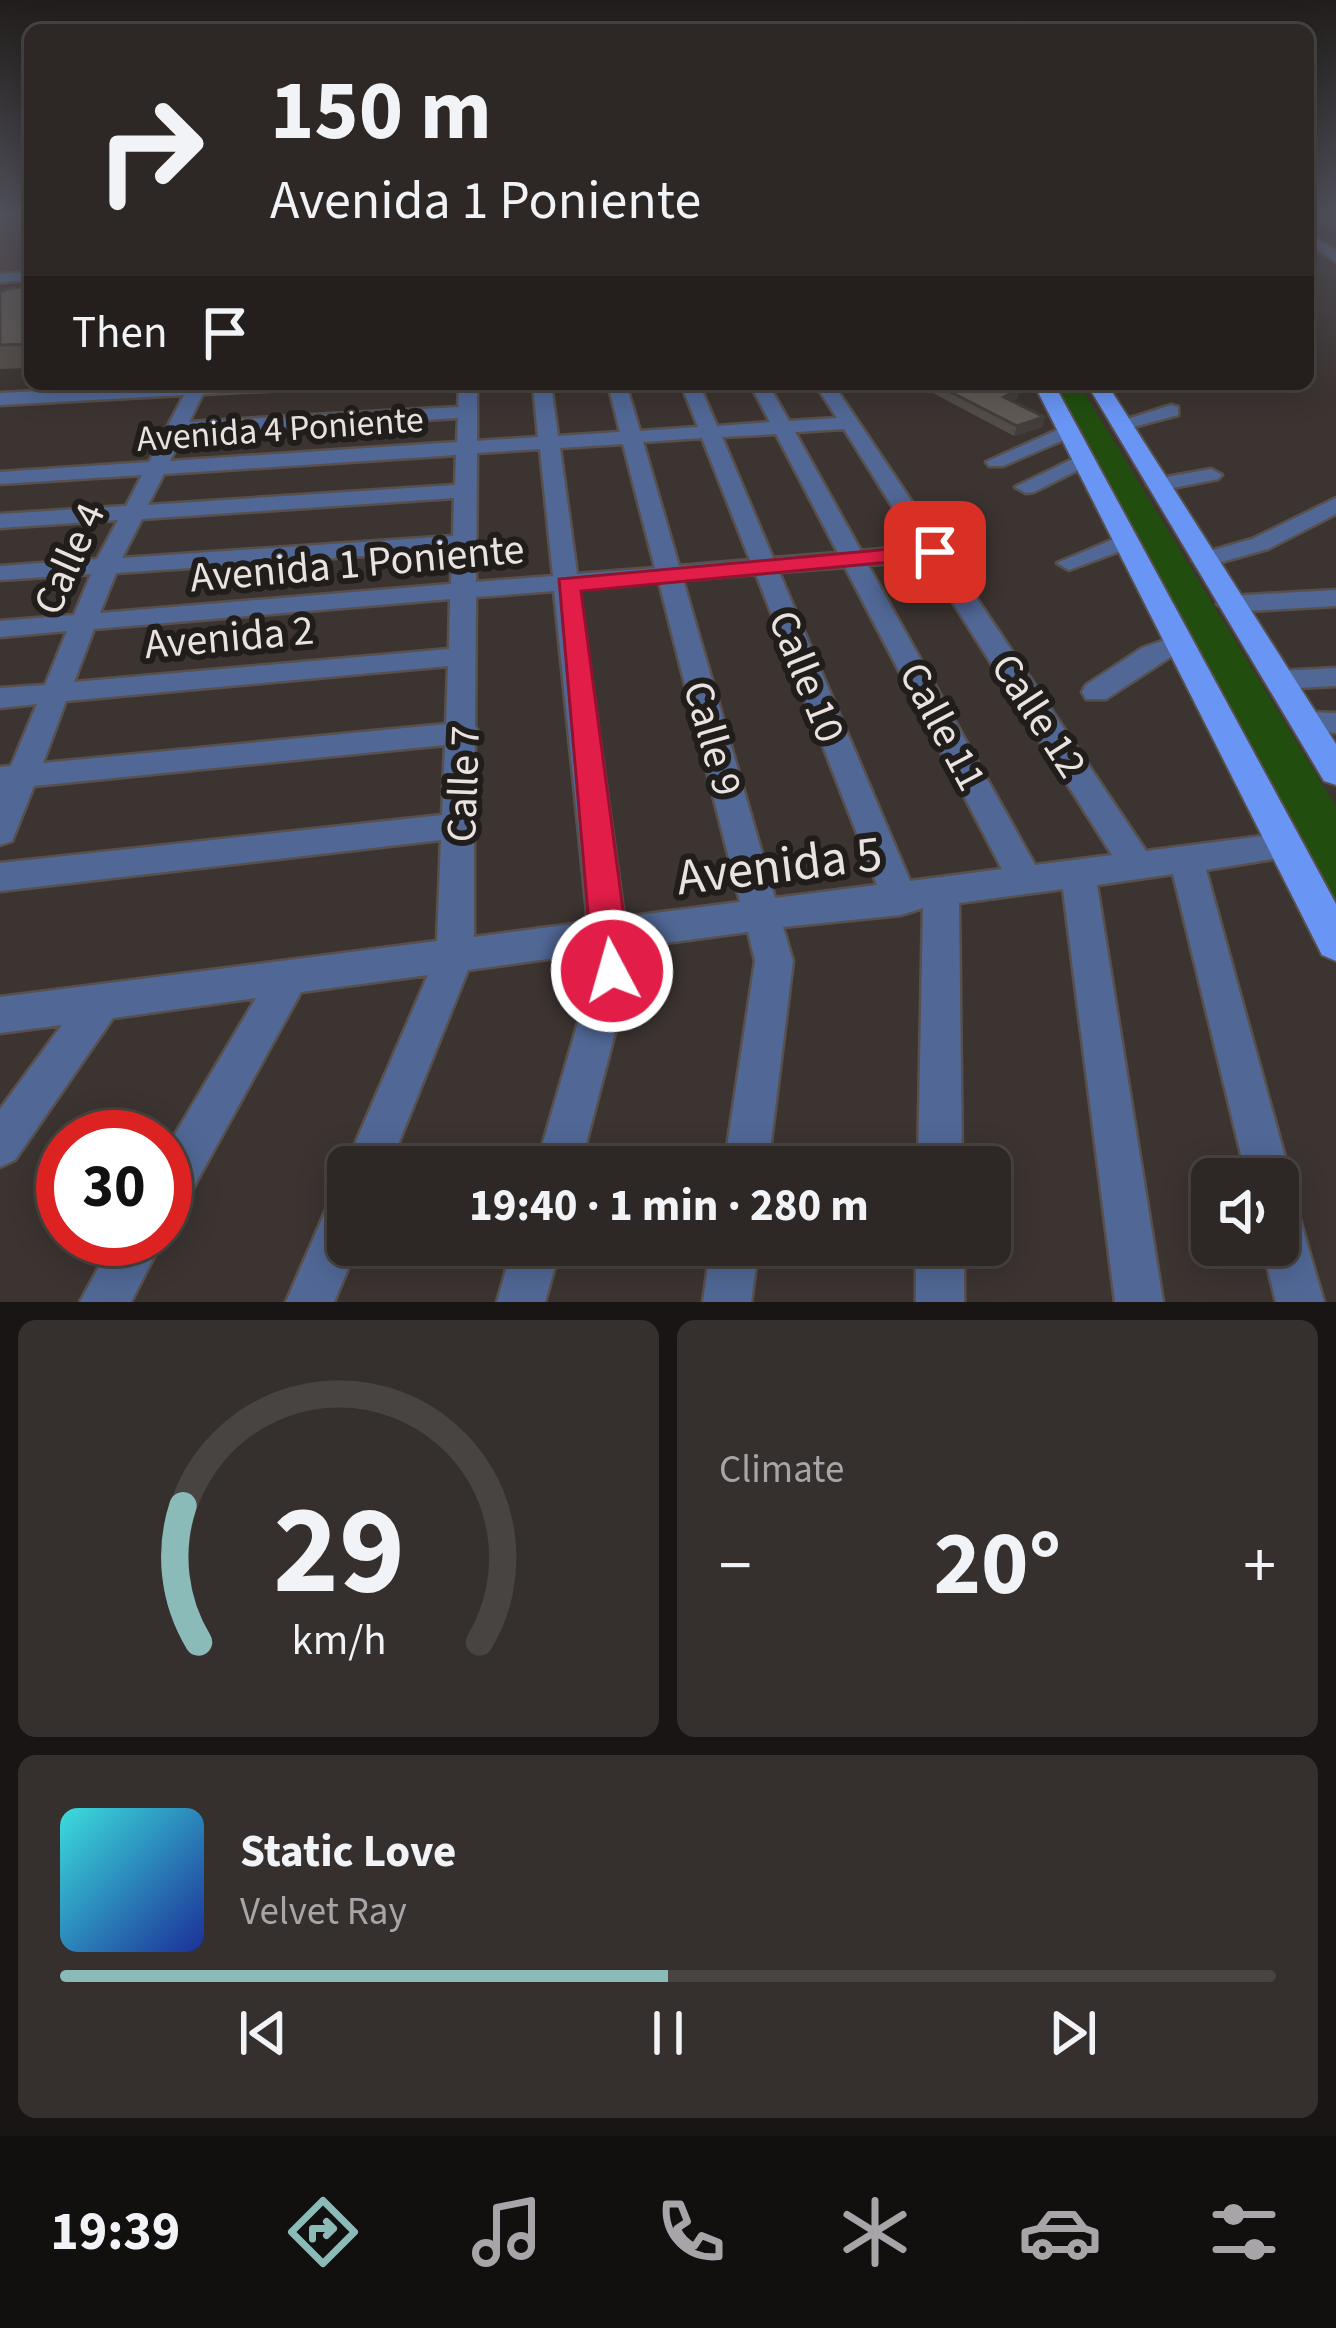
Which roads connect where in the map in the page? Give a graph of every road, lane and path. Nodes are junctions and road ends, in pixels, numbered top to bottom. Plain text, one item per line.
1 (176, 390) edge
2 (195, 390) edge
3 (543, 390) edge
4 (618, 390) edge
5 (692, 390) edge
6 (762, 390) edge
7 (828, 390) edge
8 (1047, 390) edge
9 (1101, 390) edge
10 (467, 398) edge
11 (0, 399) edge
12 (1171, 411) dead end
13 (851, 424) junction
14 (1122, 424) junction
15 (784, 427) junction
16 (174, 429) junction
17 (1068, 430) junction
18 (710, 432) junction
19 (629, 438) junction
20 (550, 443) junction
21 (466, 448) junction
22 (1084, 460) junction
23 (996, 462) dead end
24 (152, 470) junction
25 (1211, 475) dead end
26 (0, 478) edge
27 (1159, 485) junction
28 (1026, 487) dead end
29 (465, 491) junction
30 (1336, 506) edge
31 (130, 513) junction
32 (0, 521) edge
33 (1126, 541) junction
34 (465, 542) junction
35 (935, 552) junction
36 (852, 556) junction
37 (1204, 560) junction
38 (1069, 563) dead end
39 (763, 565) junction
40 (106, 566) junction
41 (0, 573) edge
42 (667, 575) junction
43 (568, 584) junction
44 (466, 594) junction
45 (1336, 598) edge
46 (1230, 604) junction
47 (81, 623) junction
48 (0, 629) edge
49 (1179, 644) junction
50 (466, 656) junction
51 (1336, 677) edge
52 (1278, 680) junction
53 (1096, 692) dead end
54 (51, 694) junction
55 (0, 698) edge
56 (1305, 722) junction
57 (1336, 723) edge
58 (464, 733) junction
59 (1336, 772) edge
60 (10, 777) edge
61 (462, 825) junction
62 (0, 832) edge
63 (1285, 846) junction
64 (1187, 861) junction
65 (1138, 867) junction
66 (1078, 875) junction
67 (0, 877) edge
68 (1025, 879) junction
69 (941, 895) junction
70 (901, 900) junction
71 (765, 917) junction
72 (609, 937) junction
73 (1336, 943) edge
74 (455, 955) junction
75 (288, 979) junction
76 (100, 1003) junction
77 (0, 1015) edge
78 (0, 1145) edge
79 (376, 1146) edge
80 (565, 1146) edge
81 (749, 1146) edge
82 (940, 1146) edge
83 (192, 1148) edge
84 (1264, 1158) edge
85 (327, 1262) edge
86 (125, 1266) edge
87 (531, 1266) edge
88 (732, 1266) edge
89 (940, 1266) edge
90 (1291, 1266) edge
91 (104, 1302) edge
92 (310, 1302) edge
93 (521, 1302) edge
94 (727, 1302) edge
95 (940, 1302) edge
96 (1139, 1302) edge
97 (1300, 1302) edge

1 - 11 street
2 - 16 street, Calle 4
3 - 20 street
4 - 19 street, Calle 9
5 - 18 street, Calle 10
6 - 15 street, Calle 11
7 - 13 street, Calle 12
8 - 17 main road
9 - 14 main road
10 - 16 street
10 - 21 street, Calle 7
12 - 14 street
13 - 15 street, Avenida 4 Poniente
13 - 35 street, Calle 12
14 - 27 main road
15 - 18 street, Avenida 4 Poniente
15 - 36 street, Calle 11
16 - 24 street, Calle 4
17 - 22 main road
17 - 23 street
18 - 19 street, Avenida 4 Poniente
18 - 39 street, Calle 10
19 - 20 street, Avenida 4 Poniente
19 - 42 street, Calle 9
20 - 21 street, Avenida 4 Poniente
20 - 43 street
21 - 24 street, Avenida 4 Poniente
21 - 29 street, Calle 7
22 - 28 street
22 - 33 main road
24 - 26 street, Avenida 4 Poniente
24 - 31 street, Calle 4
25 - 27 street
27 - 37 main road
29 - 31 street
29 - 34 street, Calle 7
30 - 37 street
31 - 32 street
31 - 40 street, Calle 4
33 - 38 street
33 - 49 main road
34 - 40 street
34 - 44 street, Calle 7
35 - 36 street, Avenida 1 Poniente
35 - 65 street, Calle 12
36 - 39 street, Avenida 1 Poniente
36 - 68 street, Calle 11
37 - 46 main road
39 - 42 street, Avenida 1 Poniente
39 - 70 street, Calle 10
40 - 41 street
40 - 47 street, Calle 4
42 - 43 street, Avenida 1 Poniente
42 - 71 street, Calle 9
43 - 44 street, Avenida 1 Poniente
43 - 72 street
44 - 47 street, Avenida 1 Poniente
44 - 50 street, Calle 7
45 - 46 street
46 - 52 main road
47 - 48 street, Avenida 1 Poniente
47 - 54 street, Calle 4
49 - 53 street
49 - 63 main road
50 - 54 street, Avenida 2
50 - 58 street, Calle 7
51 - 52 street
52 - 56 main road
54 - 55 street, Avenida 2
54 - 60 street, Calle 4
56 - 57 street
56 - 59 main road
58 - 60 street
58 - 61 street, Calle 7
60 - 62 street, Calle 4
61 - 67 street
61 - 74 street, Calle 7
63 - 64 street, Avenida 5
63 - 73 main road
64 - 65 street, Avenida 5
64 - 84 street
65 - 66 street, Avenida 5
66 - 68 street, Avenida 5
66 - 96 street
68 - 69 street, Avenida 5
69 - 70 street, Avenida 5
69 - 82 street
70 - 71 street, Avenida 5
71 - 72 street, Avenida 5
71 - 81 street, Calle 9
72 - 74 street, Avenida 5
72 - 80 street
74 - 75 street, Avenida 5
74 - 79 street, Calle 7
75 - 76 street, Avenida 5
75 - 83 street
76 - 77 street, Avenida 5
76 - 78 street
85 - 92 street
86 - 91 street
87 - 93 street
88 - 94 street
89 - 95 street
90 - 97 street

